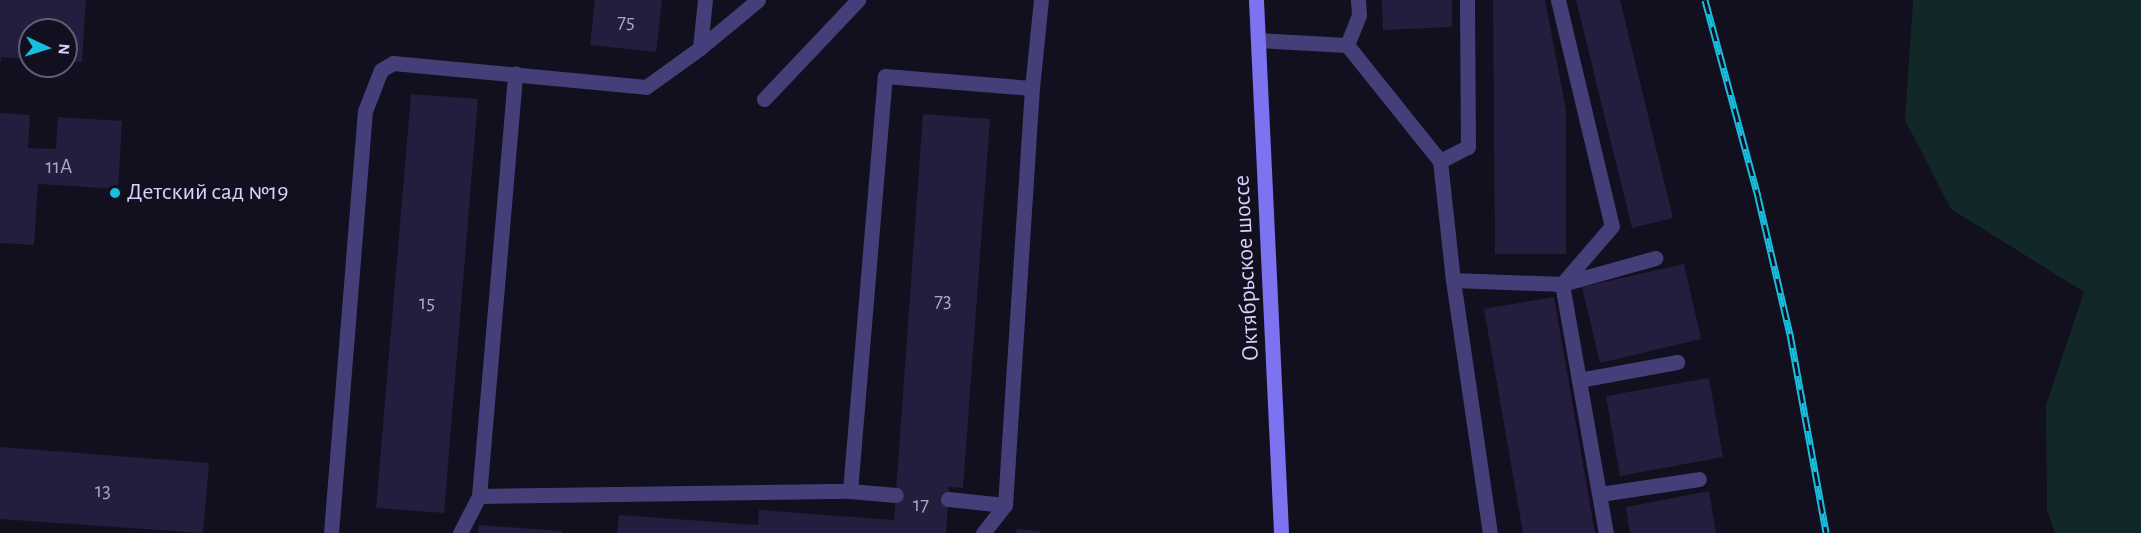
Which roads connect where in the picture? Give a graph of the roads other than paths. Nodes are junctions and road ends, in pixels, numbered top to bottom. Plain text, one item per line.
1 (705, 0) edge
2 (758, 0) edge
3 (858, 0) edge
4 (1041, 0) edge
5 (1256, 0) edge
6 (1358, 0) edge
7 (1467, 0) edge
8 (1558, 0) edge
9 (1258, 40) junction
10 (1347, 45) junction
11 (700, 48) junction
12 (515, 74) junction
13 (1032, 88) junction
14 (764, 99) dead end
15 (1440, 161) junction
16 (1655, 258) dead end
17 (1453, 280) junction
18 (1562, 284) junction
19 (1677, 362) dead end
20 (1579, 380) junction
21 (1699, 479) dead end
22 (850, 491) junction
23 (1600, 494) junction
24 (896, 495) dead end
25 (479, 496) junction
26 (948, 499) dead end
27 (1005, 505) junction
28 (331, 533) edge
29 (460, 533) edge
30 (983, 533) edge
31 (1281, 533) edge
32 (1490, 533) edge
33 (1606, 533) edge

1 - 11 lane
2 - 11 lane
3 - 14 lane
4 - 13 lane
5 - 9 main road, Октябрьское шоссе
6 - 10 lane
7 - 15 lane
8 - 18 lane
9 - 10 lane
9 - 31 main road, Октябрьское шоссе
10 - 15 lane
11 - 12 lane
12 - 25 lane
12 - 28 lane
13 - 22 lane
13 - 27 lane
15 - 17 lane
16 - 18 lane
17 - 18 lane
17 - 32 lane
18 - 20 lane
19 - 20 lane
20 - 23 lane
21 - 23 lane
22 - 24 lane
22 - 25 lane
23 - 33 lane
25 - 29 lane
26 - 27 lane
27 - 30 lane

